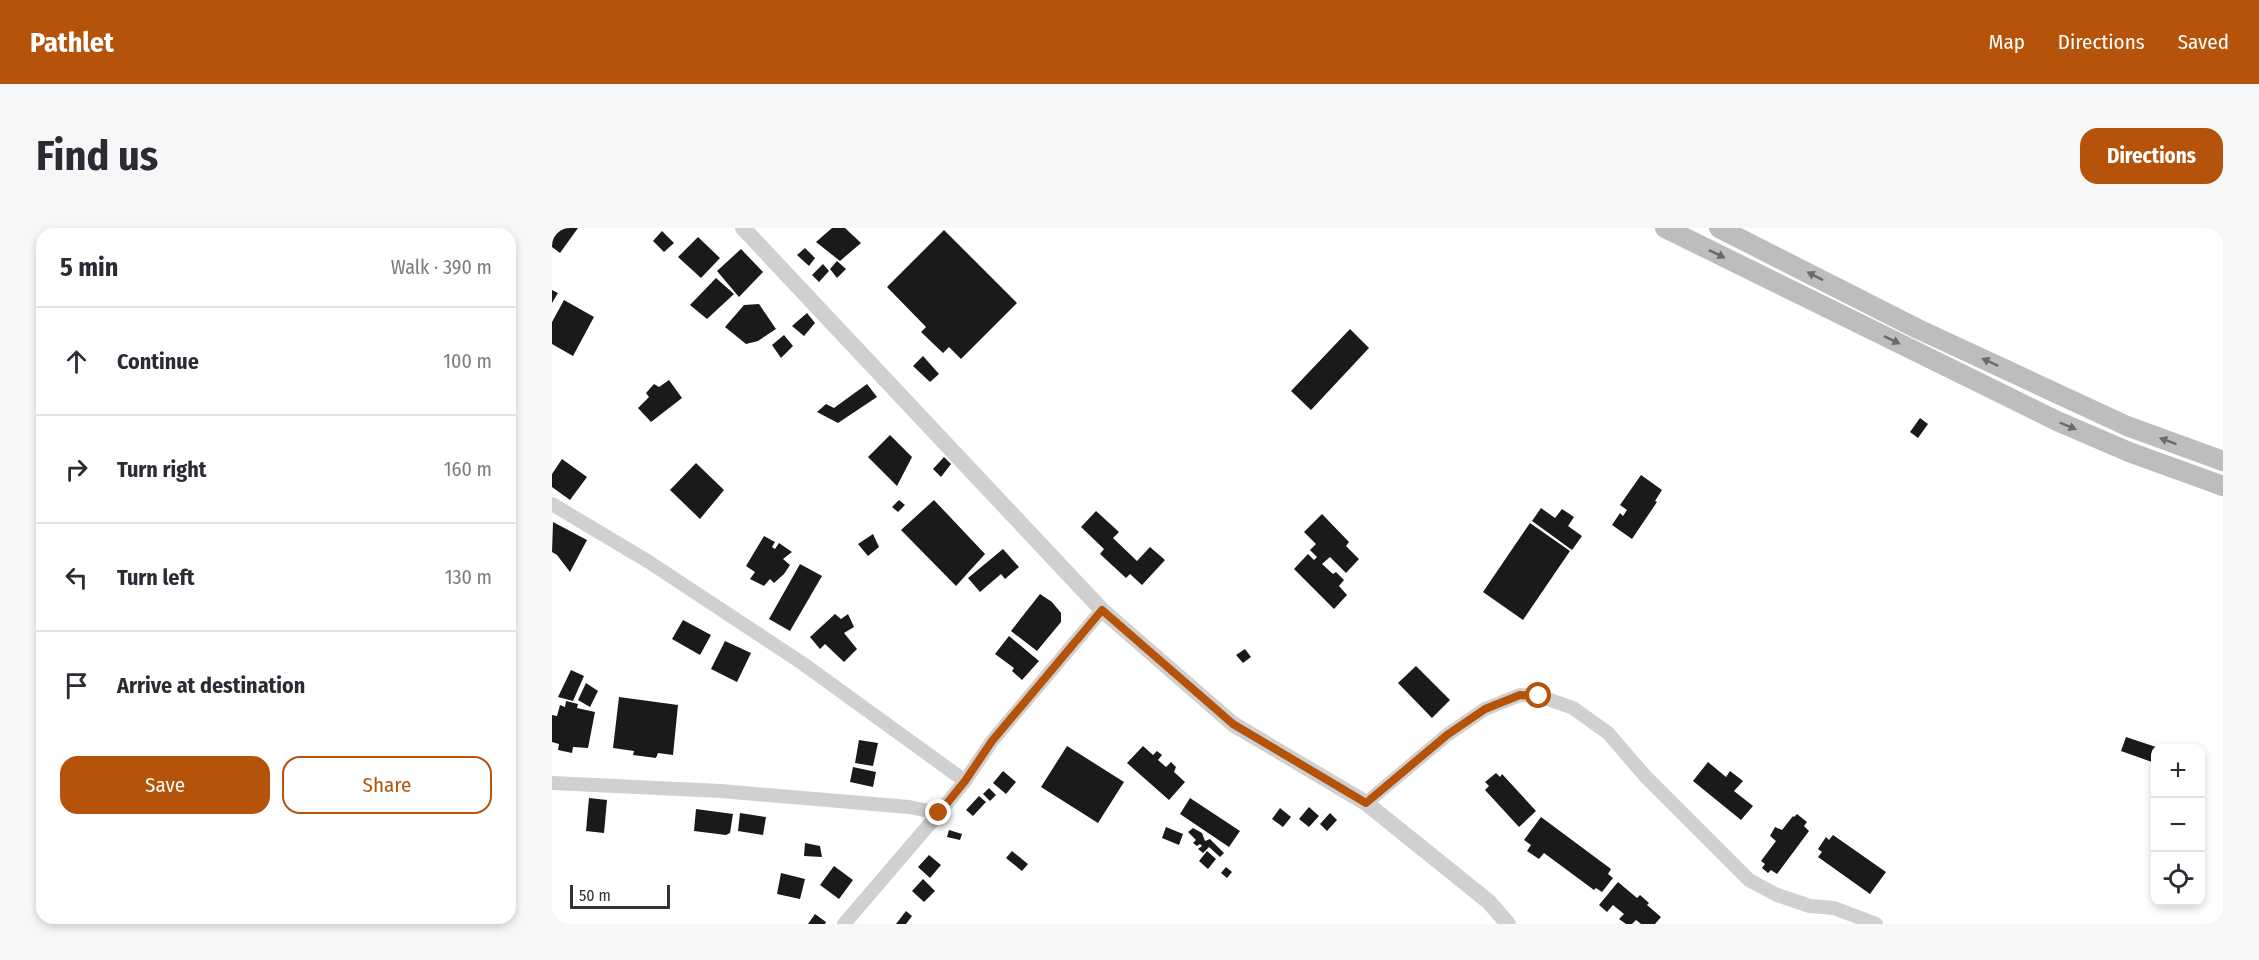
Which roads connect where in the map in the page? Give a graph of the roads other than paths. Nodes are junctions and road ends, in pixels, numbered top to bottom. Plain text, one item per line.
1 (743, 228) edge
2 (1665, 228) edge
3 (1719, 228) edge
4 (2223, 461) edge
5 (2223, 486) edge
6 (552, 504) edge
7 (1102, 610) junction
8 (965, 781) junction
9 (552, 783) edge
10 (1366, 803) junction
11 (939, 813) junction
12 (844, 924) edge
13 (1508, 924) edge
14 (1876, 924) edge

1 - 7 street
2 -> 5 main road
4 -> 3 main road
6 - 8 street
7 - 8 street
7 - 10 street
8 - 11 street
9 - 11 street
10 - 13 street
10 - 14 street
11 - 12 street

